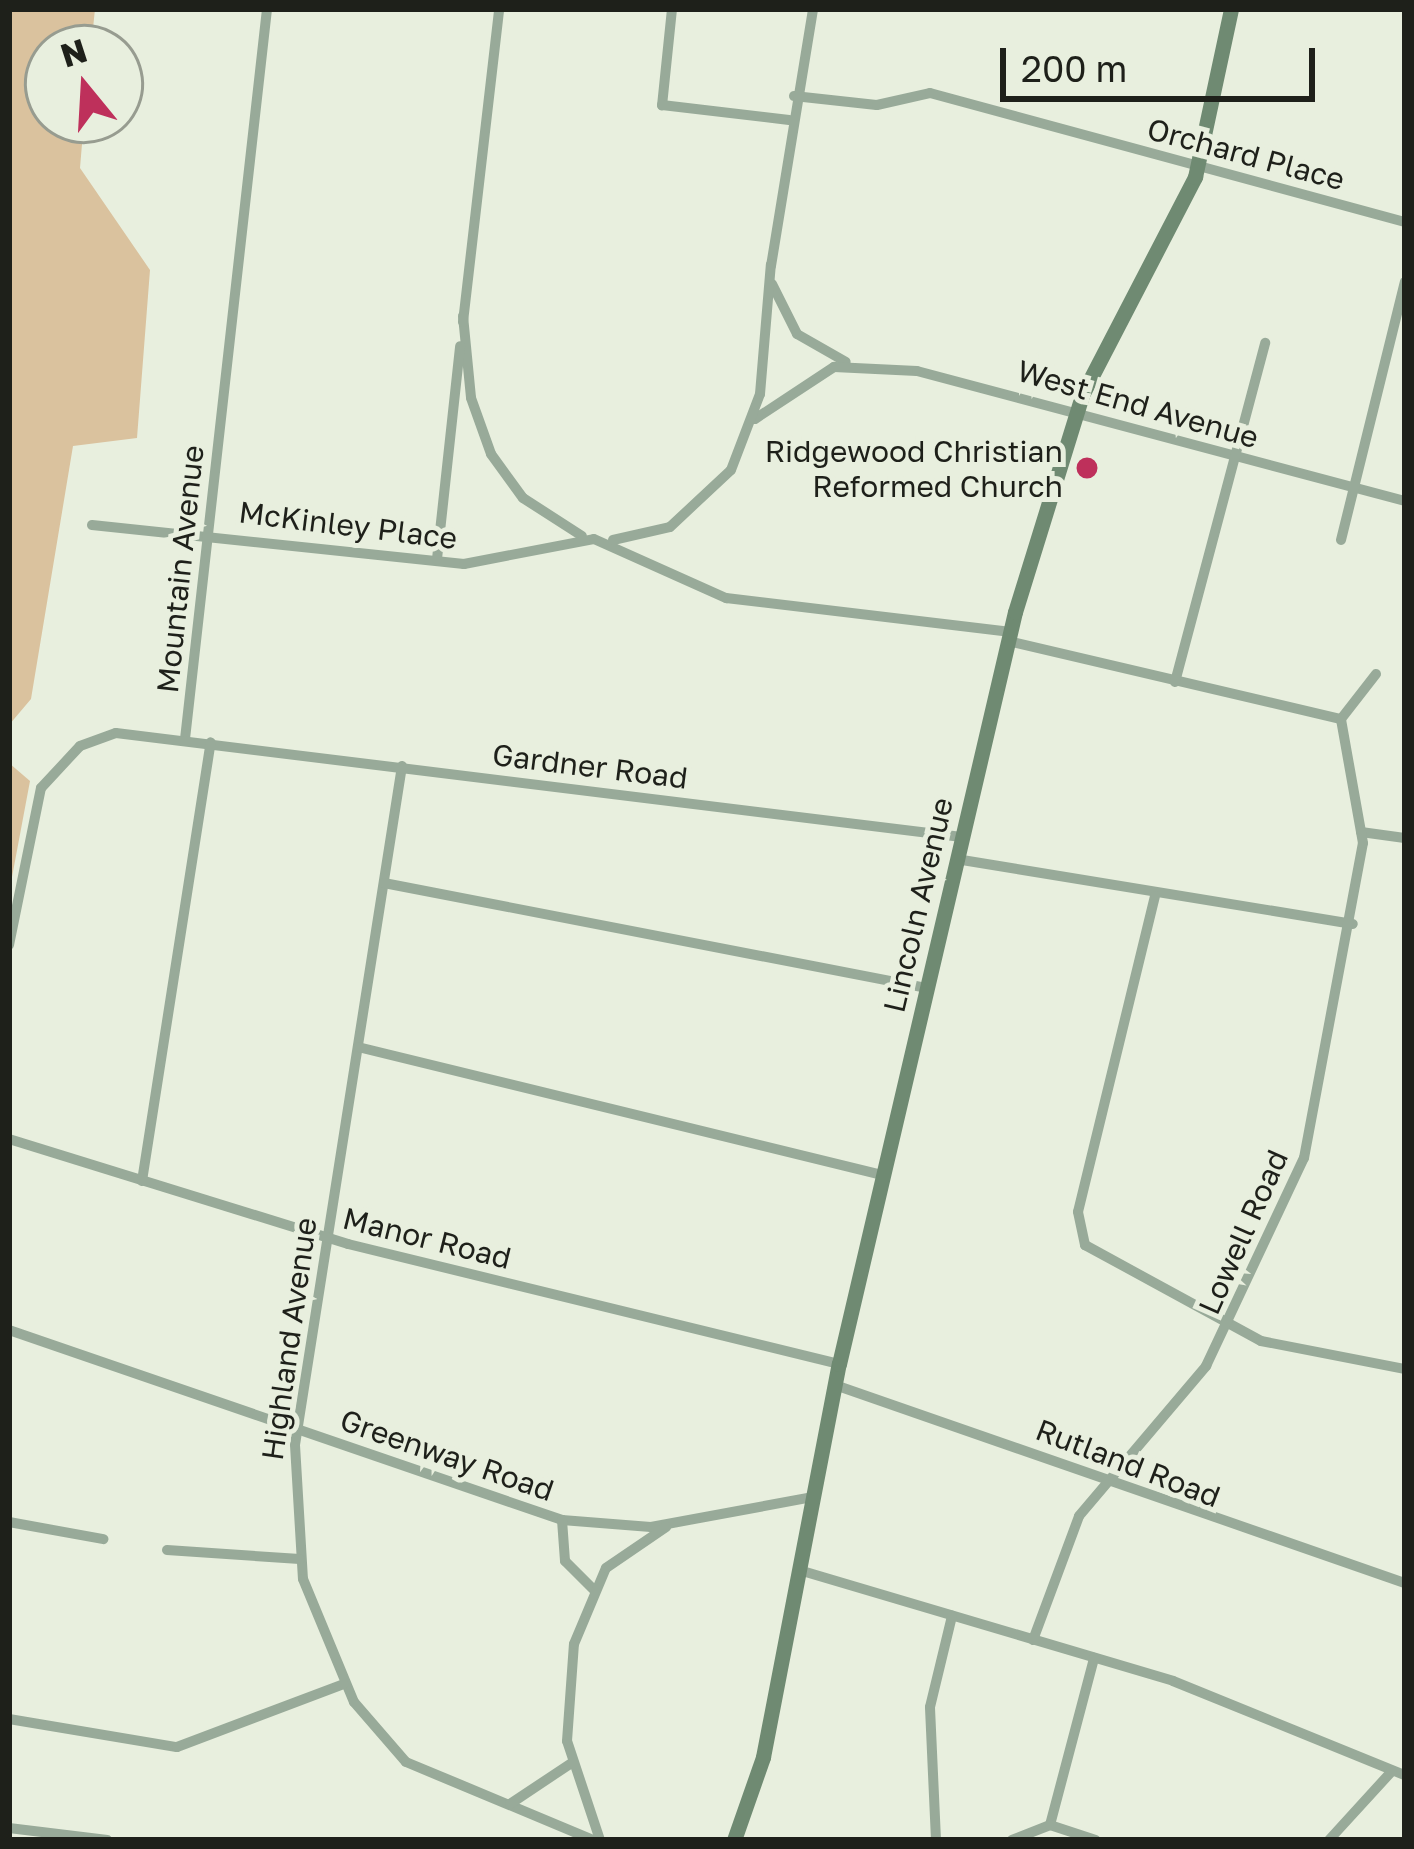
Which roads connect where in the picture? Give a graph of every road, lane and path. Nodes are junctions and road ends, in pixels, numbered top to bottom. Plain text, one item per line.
1 (267, 9) edge
2 (499, 9) edge
3 (672, 9) edge
4 (813, 9) edge
5 (1231, 9) edge
6 (794, 96) junction
7 (789, 121) junction
8 (1197, 165) junction
9 (1405, 222) edge
10 (771, 263) junction
11 (1405, 282) edge
12 (464, 316) junction
13 (1265, 343) dead end
14 (855, 364) junction
15 (1074, 414) junction
16 (754, 419) junction
17 (1235, 457) junction
18 (1351, 487) junction
19 (1405, 501) edge
20 (92, 525) dead end
21 (208, 531) junction
22 (594, 539) junction
23 (1341, 540) dead end
24 (437, 559) junction
25 (1010, 637) junction
26 (1376, 674) dead end
27 (1175, 682) junction
28 (1341, 719) junction
29 (185, 739) junction
30 (212, 742) junction
31 (402, 766) junction
32 (1361, 832) junction
33 (962, 837) junction
34 (1405, 838) edge
35 (956, 859) junction
36 (384, 883) junction
37 (1155, 896) junction
38 (1353, 924) junction
39 (9, 945) edge
40 (926, 988) junction
41 (358, 1047) junction
42 (9, 1139) edge
43 (882, 1175) junction
44 (142, 1180) junction
45 (327, 1238) junction
46 (1228, 1324) junction
47 (9, 1330) edge
48 (839, 1364) junction
49 (1405, 1370) edge
50 (835, 1385) junction
51 (297, 1428) junction
52 (1114, 1478) junction
53 (813, 1497) junction
54 (562, 1520) junction
55 (9, 1522) edge
56 (680, 1522) junction
57 (103, 1539) dead end
58 (167, 1550) dead end
59 (300, 1559) junction
60 (799, 1570) junction
61 (1405, 1583) edge
62 (593, 1588) junction
63 (952, 1616) junction
64 (1033, 1640) junction
65 (1094, 1658) junction
66 (344, 1684) junction
67 (9, 1719) edge
68 (570, 1764) junction
69 (1398, 1773) edge
70 (511, 1804) junction
71 (1050, 1826) junction
72 (9, 1828) edge
73 (106, 1840) edge
74 (596, 1840) edge
75 (734, 1840) edge
76 (936, 1840) edge
77 (1012, 1840) edge
78 (1096, 1840) edge
79 (1329, 1840) edge

1 - 21 street, Mountain Avenue
2 - 12 street
3 - 7 street
4 - 6 street, West End Avenue
5 - 8 main road, Lincoln Avenue
6 - 7 street, West End Avenue
6 - 8 street, Orchard Place
7 - 10 street, West End Avenue
8 - 9 street, Orchard Place
8 - 15 main road, Lincoln Avenue
10 - 14 street, West End Avenue
10 - 16 street
11 - 18 street
12 - 22 street
12 - 24 street
13 - 17 street
14 - 15 street, West End Avenue
14 - 16 street
15 - 17 street, West End Avenue
15 - 25 main road, Lincoln Avenue
16 - 22 street, McKinley Place
17 - 18 street, West End Avenue
17 - 27 street
18 - 19 street, West End Avenue
18 - 23 street
20 - 21 street, McKinley Place
21 - 24 street, McKinley Place
21 - 29 street, Mountain Avenue
22 - 24 street, McKinley Place
22 - 25 street
25 - 27 street
25 - 33 main road, Lincoln Avenue
26 - 28 street
27 - 28 street
28 - 32 street, Lowell Road
29 - 30 street, Mountain Avenue
29 - 39 street
30 - 31 street, Gardner Road
30 - 44 street
31 - 33 street, Gardner Road
31 - 36 street, Highland Avenue
32 - 34 street
32 - 38 street, Lowell Road
33 - 35 main road, Lincoln Avenue
35 - 37 street
35 - 40 main road, Lincoln Avenue
36 - 40 street
36 - 41 street, Highland Avenue
37 - 38 street
37 - 46 street
38 - 46 street, Lowell Road
40 - 43 main road, Lincoln Avenue
41 - 43 street
41 - 45 street, Highland Avenue
42 - 44 street, Manor Road
43 - 48 main road, Lincoln Avenue
44 - 45 street, Manor Road
45 - 48 street, Manor Road
45 - 51 street, Highland Avenue
46 - 49 street
46 - 52 street, Lowell Road
47 - 51 street, Greenway Road
48 - 50 main road, Lincoln Avenue
50 - 52 street, Rutland Road
50 - 53 main road, Lincoln Avenue
51 - 54 street, Greenway Road
51 - 59 street, Highland Avenue
52 - 61 street, Rutland Road
52 - 64 street, Lowell Road
53 - 56 street, Greenway Road
53 - 60 main road, Lincoln Avenue
54 - 56 street, Greenway Road
54 - 62 street
55 - 57 street
56 - 62 street
58 - 59 street
59 - 66 street, Highland Avenue
60 - 63 street
60 - 75 main road, Lincoln Avenue
62 - 68 street
63 - 64 street
63 - 76 street
64 - 65 street
65 - 69 street
65 - 71 street
66 - 67 street
66 - 70 street, Highland Avenue
68 - 70 street
68 - 74 street
69 - 79 street
70 - 74 street, Highland Avenue
71 - 77 street
71 - 78 street
72 - 73 street

